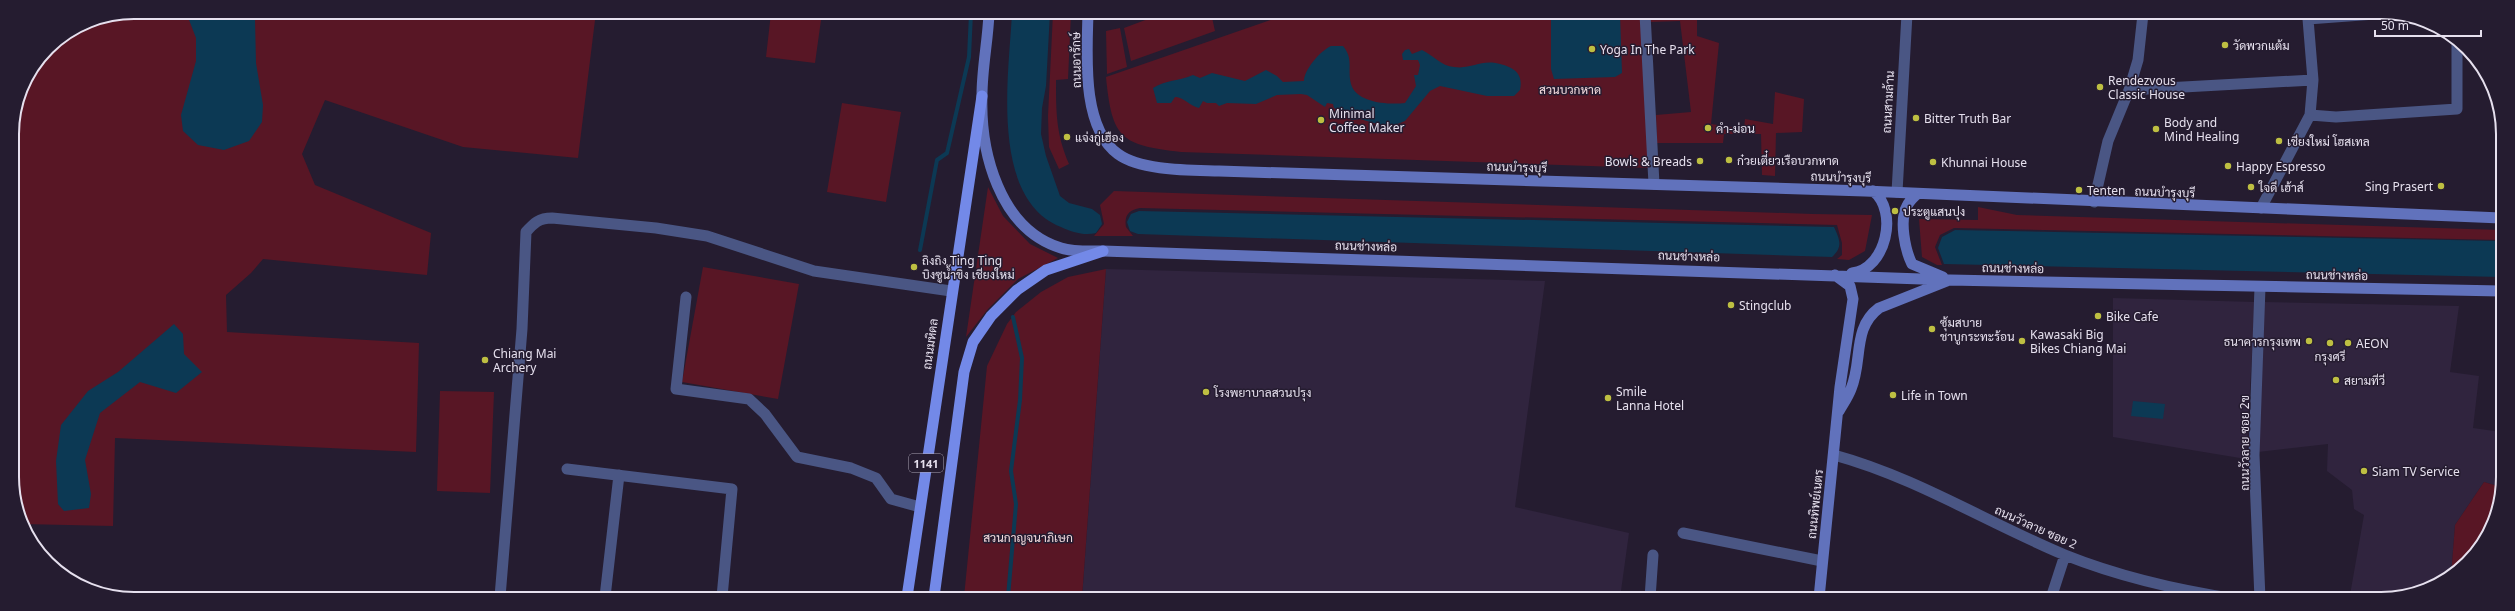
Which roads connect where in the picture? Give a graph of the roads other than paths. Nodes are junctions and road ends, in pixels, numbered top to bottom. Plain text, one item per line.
1 (988, 19) edge
2 (1088, 19) edge
3 (1645, 19) edge
4 (1907, 19) edge
5 (2142, 19) edge
6 (2308, 19) edge
7 (2457, 48) edge
8 (2313, 80) junction
9 (2129, 90) junction
10 (982, 96) junction
11 (2310, 116) junction
12 (1180, 169) joint
13 (1654, 184) junction
14 (1873, 191) junction
15 (1897, 192) junction
16 (1917, 194) junction
17 (2094, 202) junction
18 (2261, 208) junction
19 (2496, 218) edge
20 (1103, 252) junction
21 (1835, 274) junction
22 (1950, 280) junction
23 (2260, 287) junction
24 (951, 291) junction
25 (2496, 291) edge
26 (686, 297) dead end
27 (1838, 413) junction
28 (1834, 455) junction
29 (567, 469) dead end
30 (619, 475) junction
31 (920, 507) junction
32 (1683, 533) dead end
33 (1653, 555) dead end
34 (2066, 555) junction
35 (1822, 561) junction
36 (500, 592) edge
37 (607, 592) edge
38 (722, 592) edge
39 (908, 592) edge
40 (935, 592) edge
41 (1650, 592) edge
42 (1819, 592) edge
43 (2053, 592) edge
44 (2189, 592) edge
45 (2260, 592) edge

1 - 10 main road, ถนนช่างหล่อ
2 - 12 main road, ถนนอารักษ์
3 - 13 street
4 - 15 street, ถนนสามล้าน
5 - 9 street
6 - 8 street
7 - 11 street
8 - 9 street
8 - 11 street
9 - 17 street
10 - 20 main road, ถนนช่างหล่อ
10 - 24 main road, ถนนมหิดล
11 - 18 street
12 - 13 main road, ถนนบำรุงบุรี
13 - 14 main road, ถนนบำรุงบุรี
14 - 15 main road, ถนนบำรุงบุรี
14 - 21 main road
15 - 16 main road, ถนนบำรุงบุรี
16 - 17 main road, ถนนบำรุงบุรี
16 - 22 main road
17 - 18 main road, ถนนบำรุงบุรี
18 - 19 main road, ถนนบำรุงบุรี
20 - 21 main road, ถนนช่างหล่อ
20 - 40 main road, 1141
21 - 22 main road, ถนนช่างหล่อ
21 - 27 main road, ถนนทิพย์เนตร
22 - 23 main road, ถนนช่างหล่อ
22 - 27 main road, ถนนทิพย์เนตร
23 - 25 main road, ถนนช่างหล่อ
23 - 45 street, ถนนวัวลาย ซอย 2ข
24 - 31 main road, ถนนมหิดล / 1141
24 - 36 street
26 - 31 street
27 - 28 main road, ถนนทิพย์เนตร
28 - 34 street, ถนนวัวลาย ซอย 2
28 - 35 main road, ถนนทิพย์เนตร
29 - 30 street
30 - 37 street
30 - 38 street
31 - 39 main road, ถนนมหิดล / 1141
32 - 35 street
33 - 41 street
34 - 43 street
34 - 44 street, ถนนวัวลาย ซอย 2
35 - 42 main road, ถนนทิพย์เนตร

